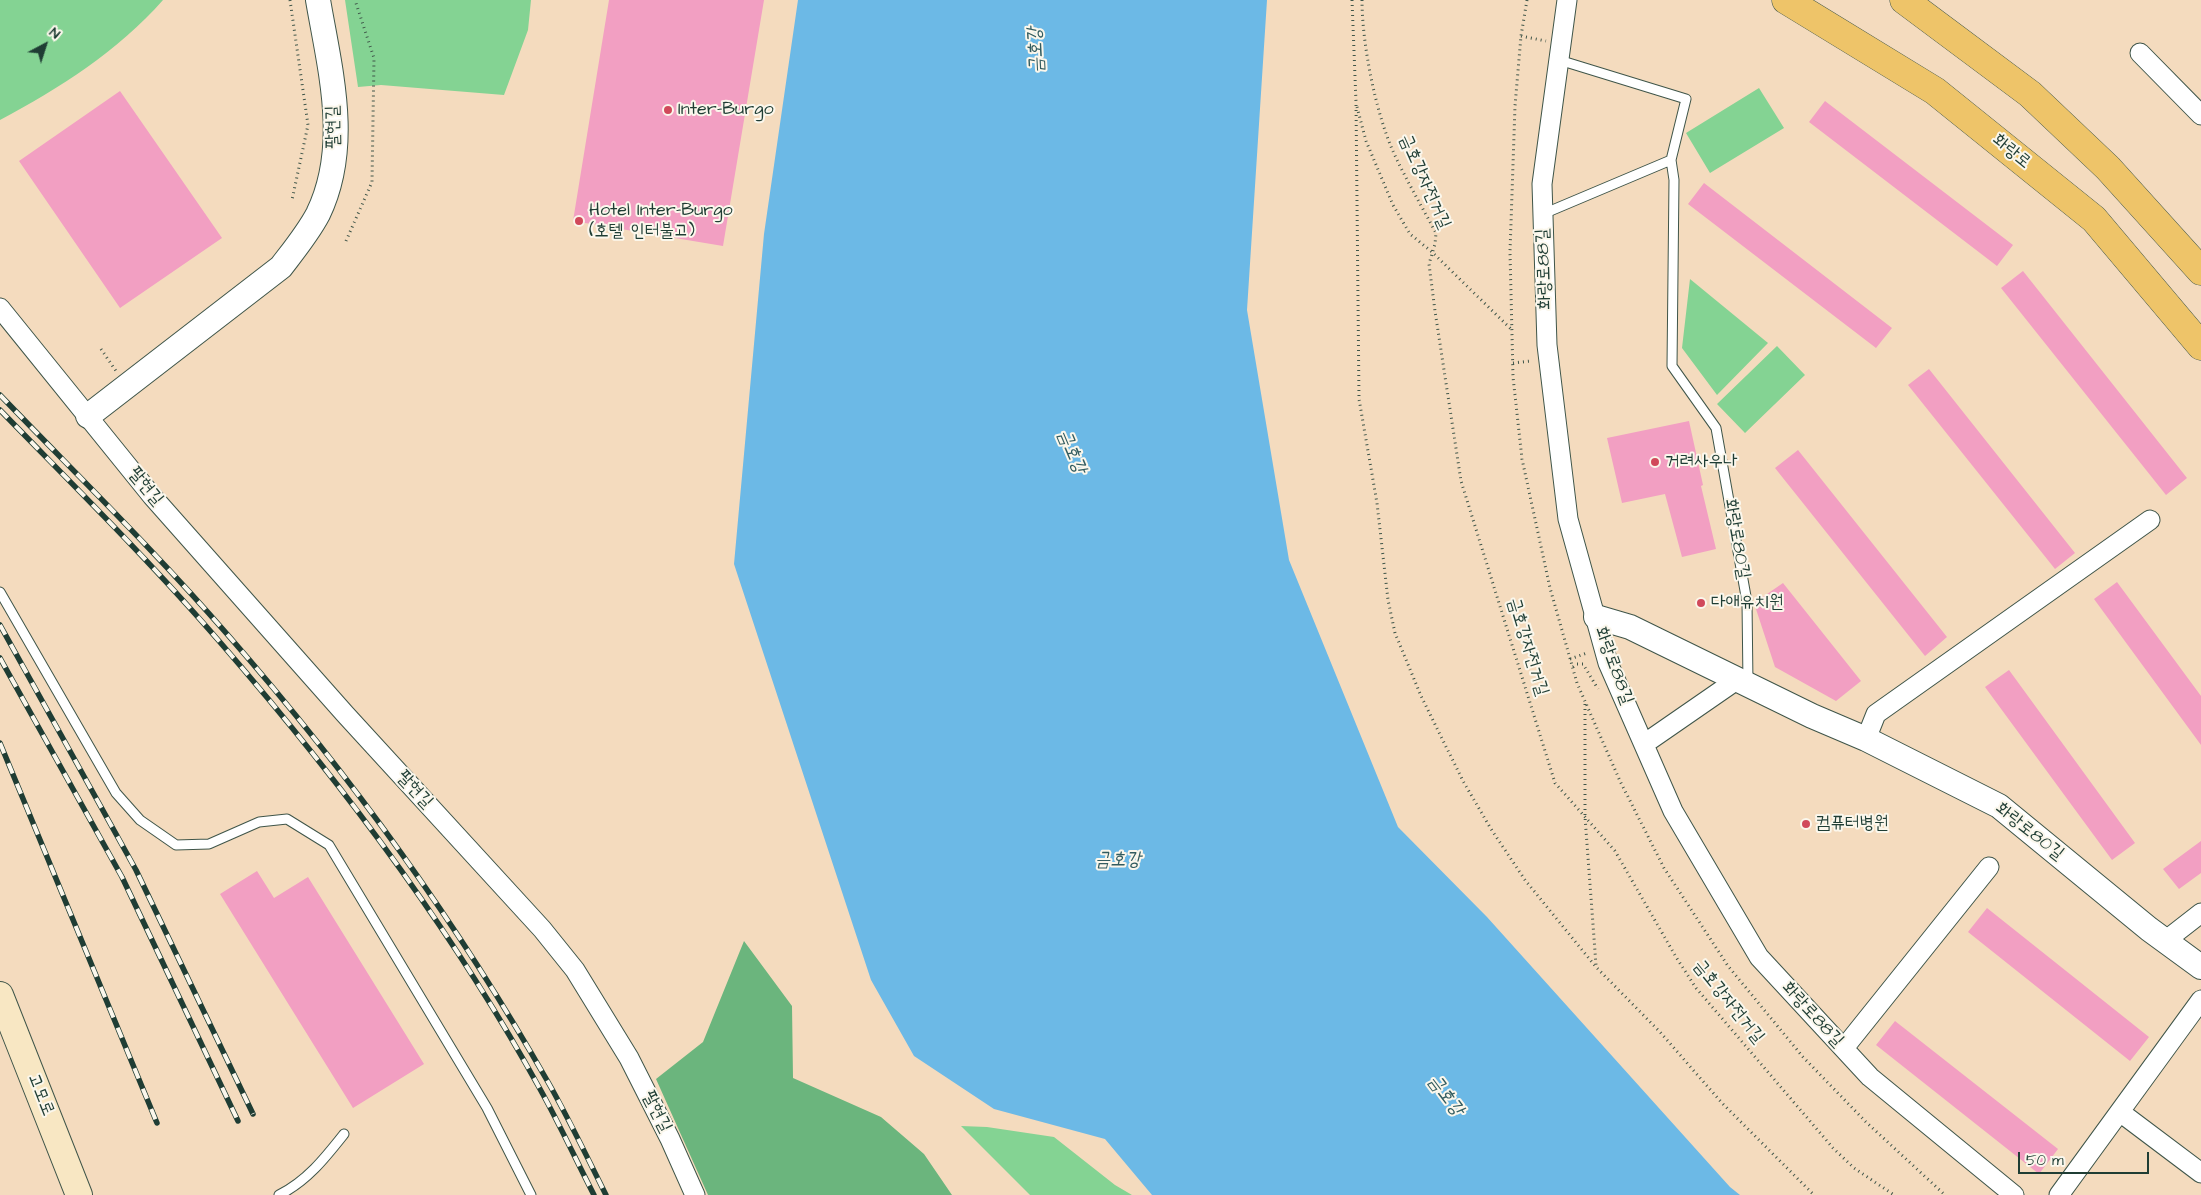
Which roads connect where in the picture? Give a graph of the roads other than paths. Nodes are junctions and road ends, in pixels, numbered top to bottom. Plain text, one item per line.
1 (318, 0) edge
2 (1567, 0) edge
3 (1786, 0) edge
4 (1904, 0) edge
5 (1560, 52) junction
6 (2140, 53) dead end
7 (2201, 115) edge
8 (1671, 160) junction
9 (1543, 214) junction
10 (2201, 271) edge
11 (0, 308) edge
12 (2201, 346) edge
13 (88, 416) junction
14 (2150, 520) dead end
15 (0, 592) edge
16 (1596, 617) junction
17 (1743, 682) junction
18 (1866, 739) junction
19 (1644, 744) junction
20 (1989, 867) dead end
21 (2201, 913) edge
22 (2165, 941) junction
23 (2201, 967) edge
24 (0, 995) edge
25 (2201, 1000) edge
26 (1844, 1048) junction
27 (2120, 1112) junction
28 (344, 1134) dead end
29 (2201, 1173) edge
30 (79, 1195) edge
31 (279, 1195) edge
32 (531, 1195) edge
33 (695, 1195) edge
34 (2014, 1195) edge
35 (2059, 1195) edge

1 - 13 street, 팔현길
2 - 5 street, 화랑로88길
3 - 12 main road, 화랑로
4 - 10 main road
5 - 8 lane
5 - 9 street, 화랑로88길
6 - 7 street
8 - 9 lane
8 - 17 lane, 화랑로80길
9 - 16 street, 화랑로88길
11 - 13 street, 팔현길
13 - 33 street, 팔현길
14 - 18 street
15 - 32 lane
16 - 17 street
16 - 19 street, 화랑로88길
17 - 18 street, 화랑로80길
17 - 19 street
18 - 22 street, 화랑로80길
19 - 26 street, 화랑로88길
20 - 26 street
21 - 22 street
22 - 23 street, 화랑로80길
24 - 30 main road, 고모로
25 - 27 street
26 - 34 street, 화랑로88길
27 - 29 street
27 - 35 street
28 - 31 lane

